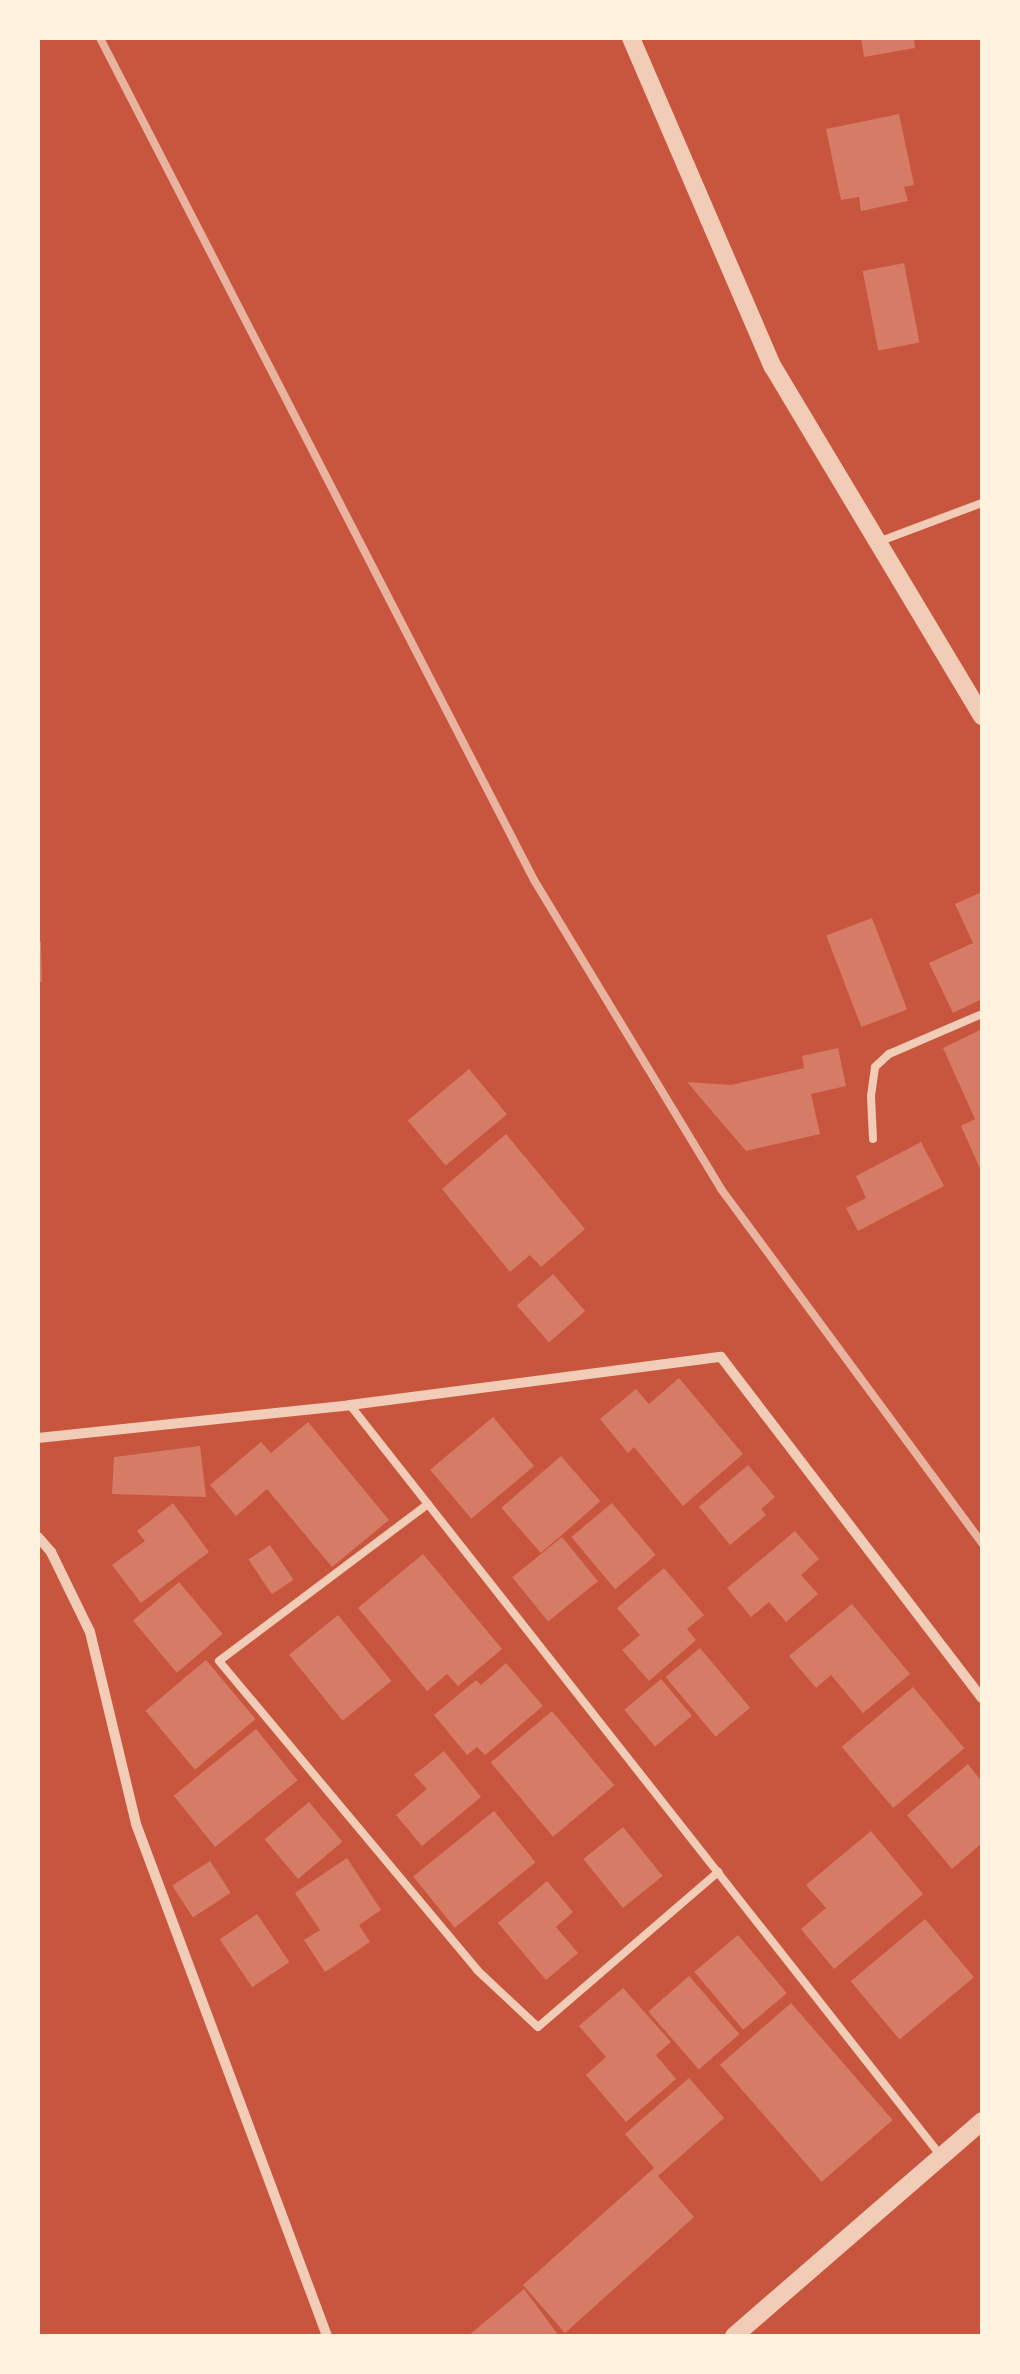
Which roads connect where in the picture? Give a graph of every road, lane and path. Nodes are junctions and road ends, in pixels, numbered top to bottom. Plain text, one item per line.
1 (631, 38) edge
2 (982, 504) edge
3 (878, 542) junction
4 (982, 716) edge
5 (982, 1014) edge
6 (873, 1139) dead end
7 (350, 1405) junction
8 (38, 1438) edge
9 (428, 1504) junction
10 (38, 1537) edge
11 (982, 1698) edge
12 (718, 1872) junction
13 (982, 2121) edge
14 (942, 2156) junction
15 (328, 2336) edge
16 (734, 2336) edge

1 - 3 street
2 - 3 lane
3 - 4 street
5 - 6 lane
7 - 8 street
7 - 9 lane
7 - 11 street
9 - 12 lane
9 - 12 lane
10 - 15 street
12 - 14 lane
13 - 14 street
14 - 16 street

